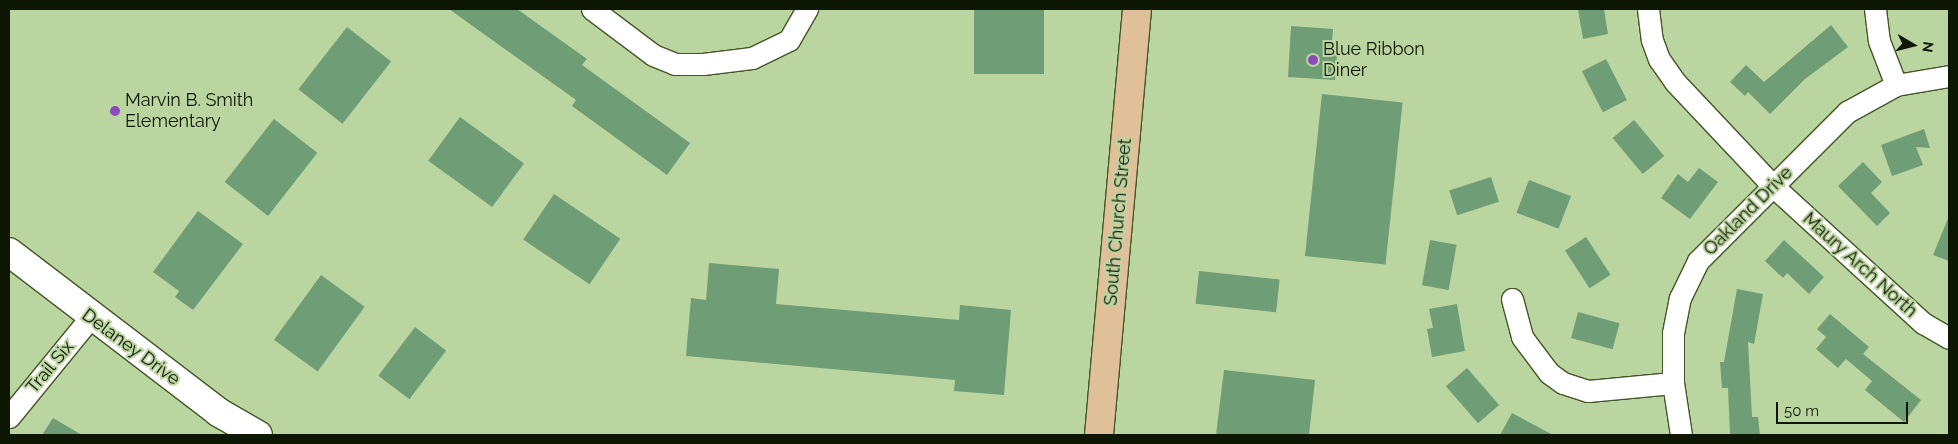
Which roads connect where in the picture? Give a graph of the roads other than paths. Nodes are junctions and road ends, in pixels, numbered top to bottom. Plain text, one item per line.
1 (592, 9) edge
2 (807, 9) edge
3 (1137, 9) edge
4 (1648, 9) edge
5 (1875, 9) edge
6 (1949, 76) edge
7 (1896, 85) junction
8 (1774, 187) junction
9 (9, 252) edge
10 (1512, 299) dead end
11 (90, 318) junction
12 (1949, 338) edge
13 (1673, 383) junction
14 (9, 417) edge
15 (258, 435) edge
16 (1099, 435) edge
17 (1681, 435) edge

1 - 2 street
3 - 16 main road, South Church Street
4 - 8 street, Maury Arch North
5 - 7 street
6 - 7 street, Oakland Drive
7 - 8 street, Oakland Drive
8 - 12 street, Maury Arch North
8 - 13 street, Oakland Drive
9 - 11 street, Delaney Drive
10 - 13 street
11 - 14 street, Trail Six
11 - 15 street, Delaney Drive
13 - 17 street, Oakland Drive

